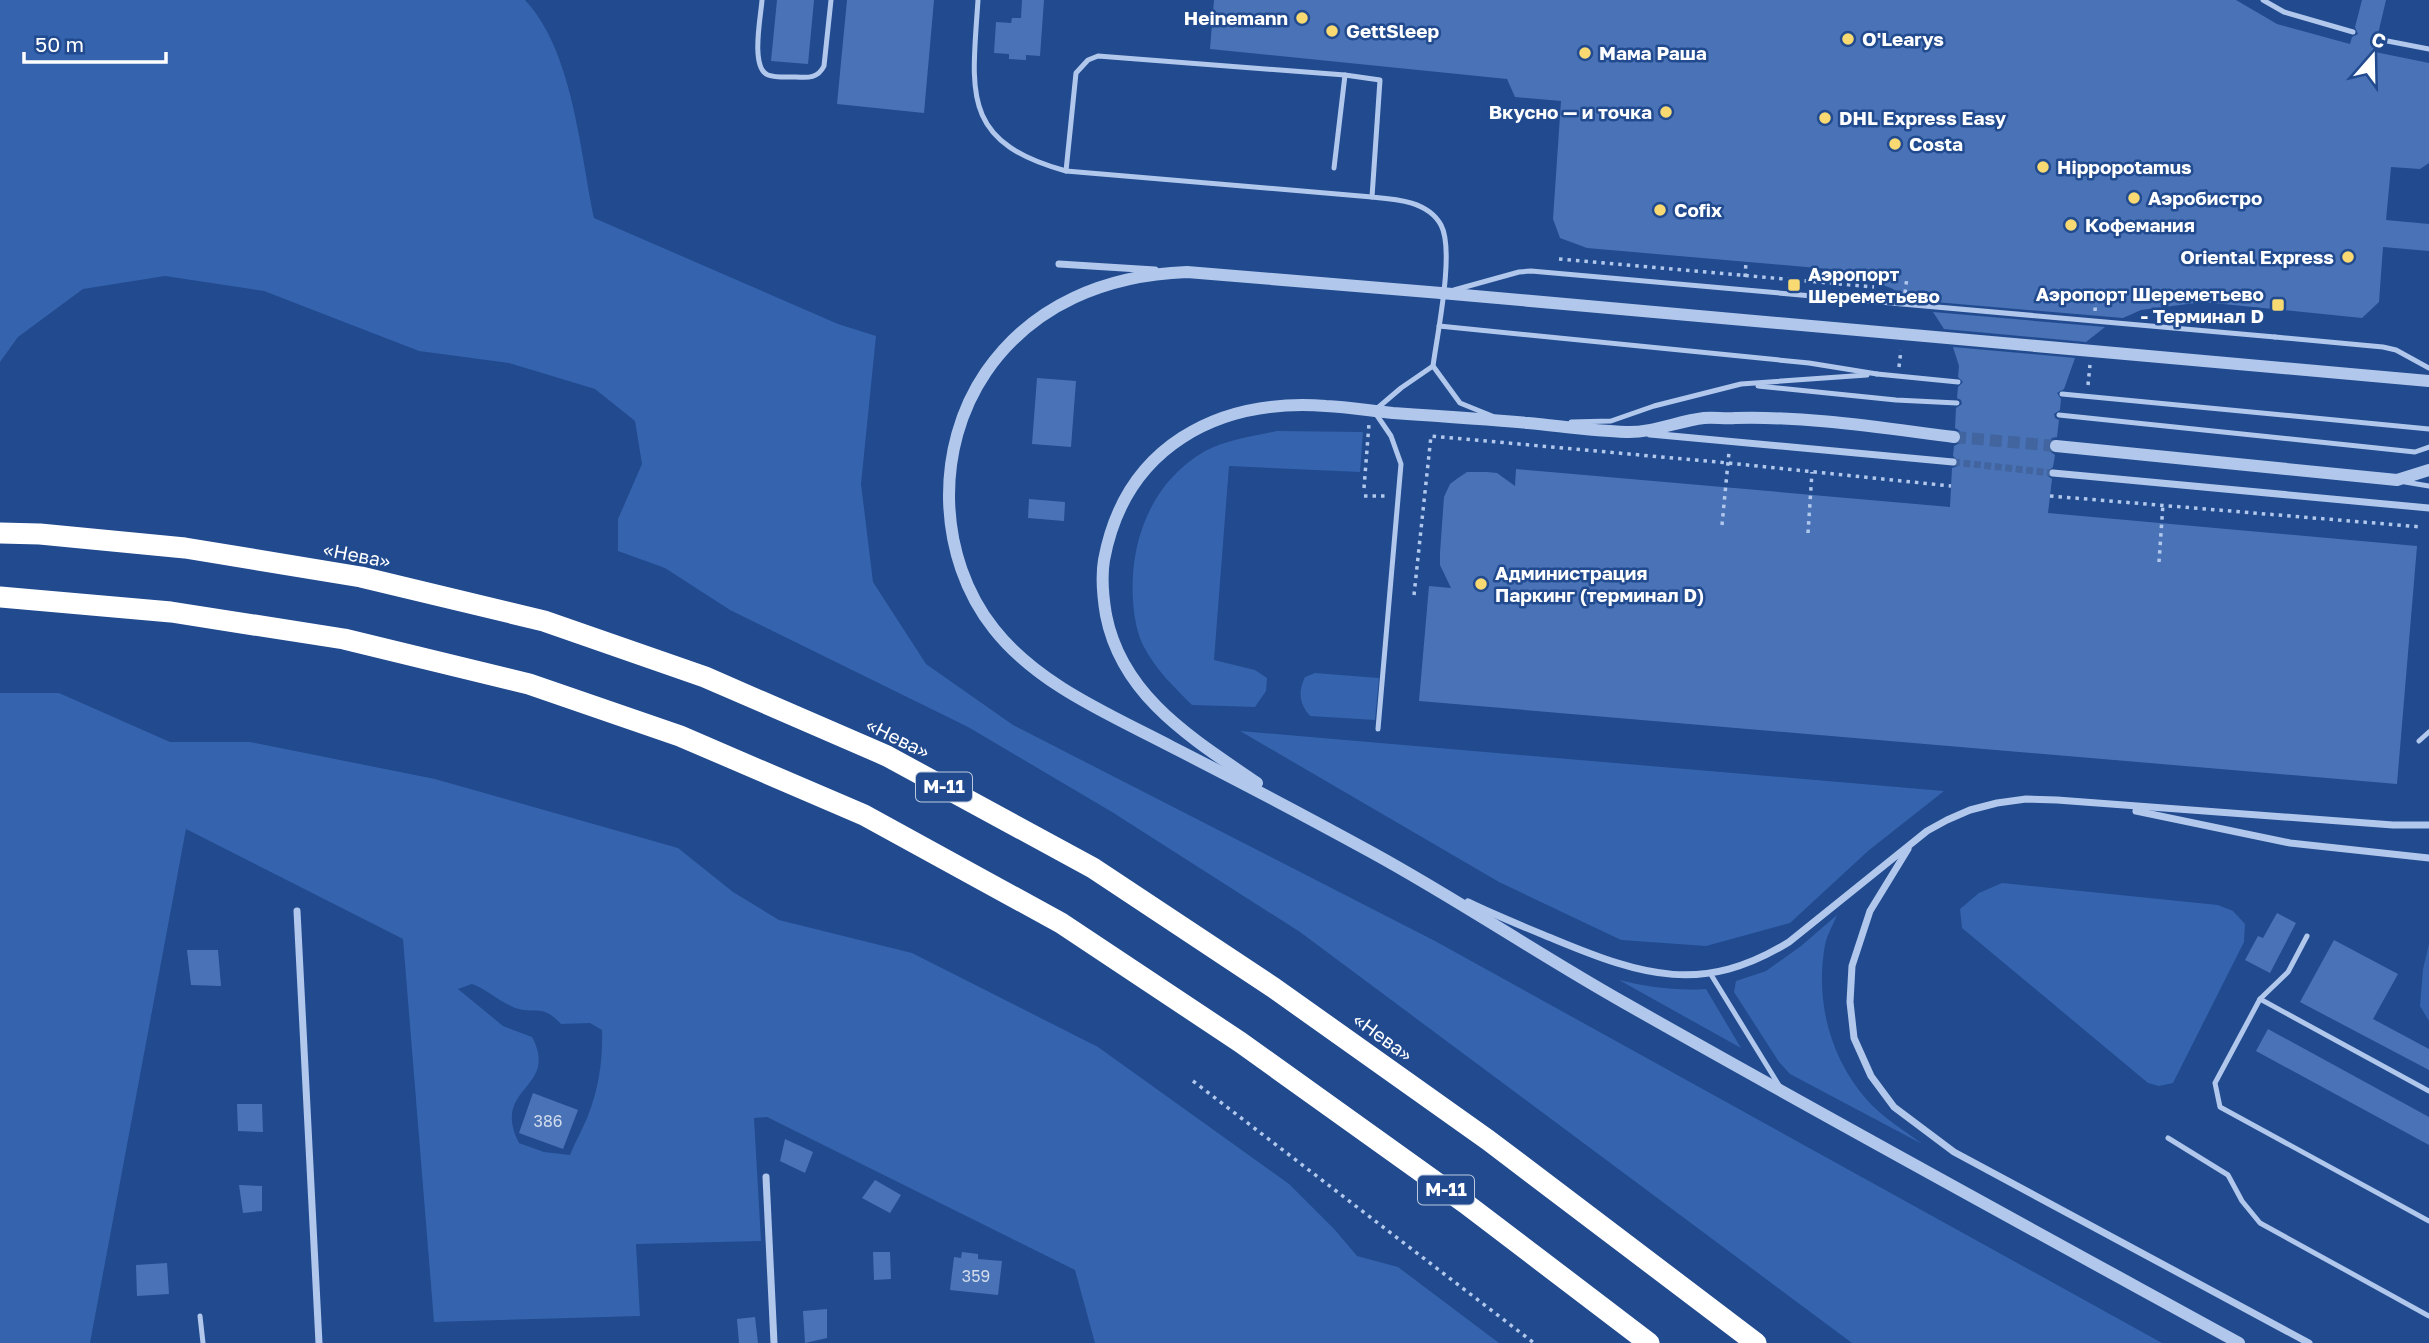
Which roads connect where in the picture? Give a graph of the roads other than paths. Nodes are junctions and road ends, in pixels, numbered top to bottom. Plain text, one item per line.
1 (762, 0) edge
2 (831, 0) edge
3 (978, 0) edge
4 (2263, 0) edge
5 (2353, 32) dead end
6 (2377, 39) dead end
7 (2429, 49) edge
8 (1345, 75) junction
9 (1334, 169) dead end
10 (1066, 171) junction
11 (1373, 197) junction
12 (1059, 264) dead end
13 (1188, 272) junction
14 (1441, 293) junction
15 (1439, 326) junction
16 (1433, 366) junction
17 (2429, 368) edge
18 (1877, 374) junction
19 (2429, 381) edge
20 (1958, 382) dead end
21 (1741, 384) junction
22 (2062, 394) dead end
23 (1957, 403) dead end
24 (1372, 411) junction
25 (2059, 415) dead end
26 (1503, 421) junction
27 (1526, 423) junction
28 (2429, 429) edge
29 (1629, 432) junction
30 (1954, 437) tunnel mouth
31 (2056, 446) tunnel mouth
32 (2429, 447) edge
33 (1953, 461) tunnel mouth
34 (2429, 470) edge
35 (2053, 473) tunnel mouth
36 (2397, 480) junction
37 (2429, 486) edge
38 (2429, 508) edge
39 (0, 533) edge
40 (0, 597) edge
41 (1378, 729) dead end
42 (2429, 732) edge
43 (2418, 741) dead end
44 (2111, 805) junction
45 (1307, 816) junction
46 (2429, 825) edge
47 (1912, 843) junction
48 (2429, 858) edge
49 (1426, 882) junction
50 (297, 911) dead end
51 (2308, 936) dead end
52 (1710, 973) junction
53 (2260, 999) junction
54 (2429, 1091) edge
55 (1783, 1093) junction
56 (2168, 1138) dead end
57 (766, 1177) dead end
58 (2429, 1221) edge
59 (200, 1316) dead end
60 (2429, 1316) edge
61 (203, 1343) edge
62 (319, 1343) edge
63 (774, 1343) edge
64 (1649, 1343) edge
65 (1756, 1343) edge
66 (2239, 1343) edge
67 (2309, 1343) edge

1 - 2 lane
3 - 10 lane
4 - 5 lane
6 - 7 lane
8 - 9 lane
8 - 10 lane
8 - 11 lane
10 - 11 lane
11 - 15 lane
12 - 13 street
13 - 14 street
13 - 45 street
14 - 17 lane, bridge
14 - 19 street, bridge
15 - 16 lane
15 - 18 lane
16 - 24 lane
16 - 26 lane
18 - 20 lane
18 - 21 lane
21 - 23 lane
21 - 27 lane
22 - 28 lane
24 - 26 street
24 - 41 lane
24 - 45 street
25 - 32 lane
26 - 27 street
27 - 29 street
29 - 30 street
29 - 33 street
31 - 36 street
34 - 36 street
35 - 38 street
36 - 37 lane
39 - 65 highway, «Нева» / М-11
40 - 64 highway, М-11
42 - 43 lane
44 - 46 street
44 - 47 street
44 - 48 street
45 - 49 street
47 - 52 street
47 - 67 street
49 - 52 street
49 - 55 street
50 - 62 street
51 - 53 lane
52 - 55 lane
53 - 54 lane
53 - 58 lane
55 - 66 street
56 - 60 lane
57 - 63 street
59 - 61 lane

